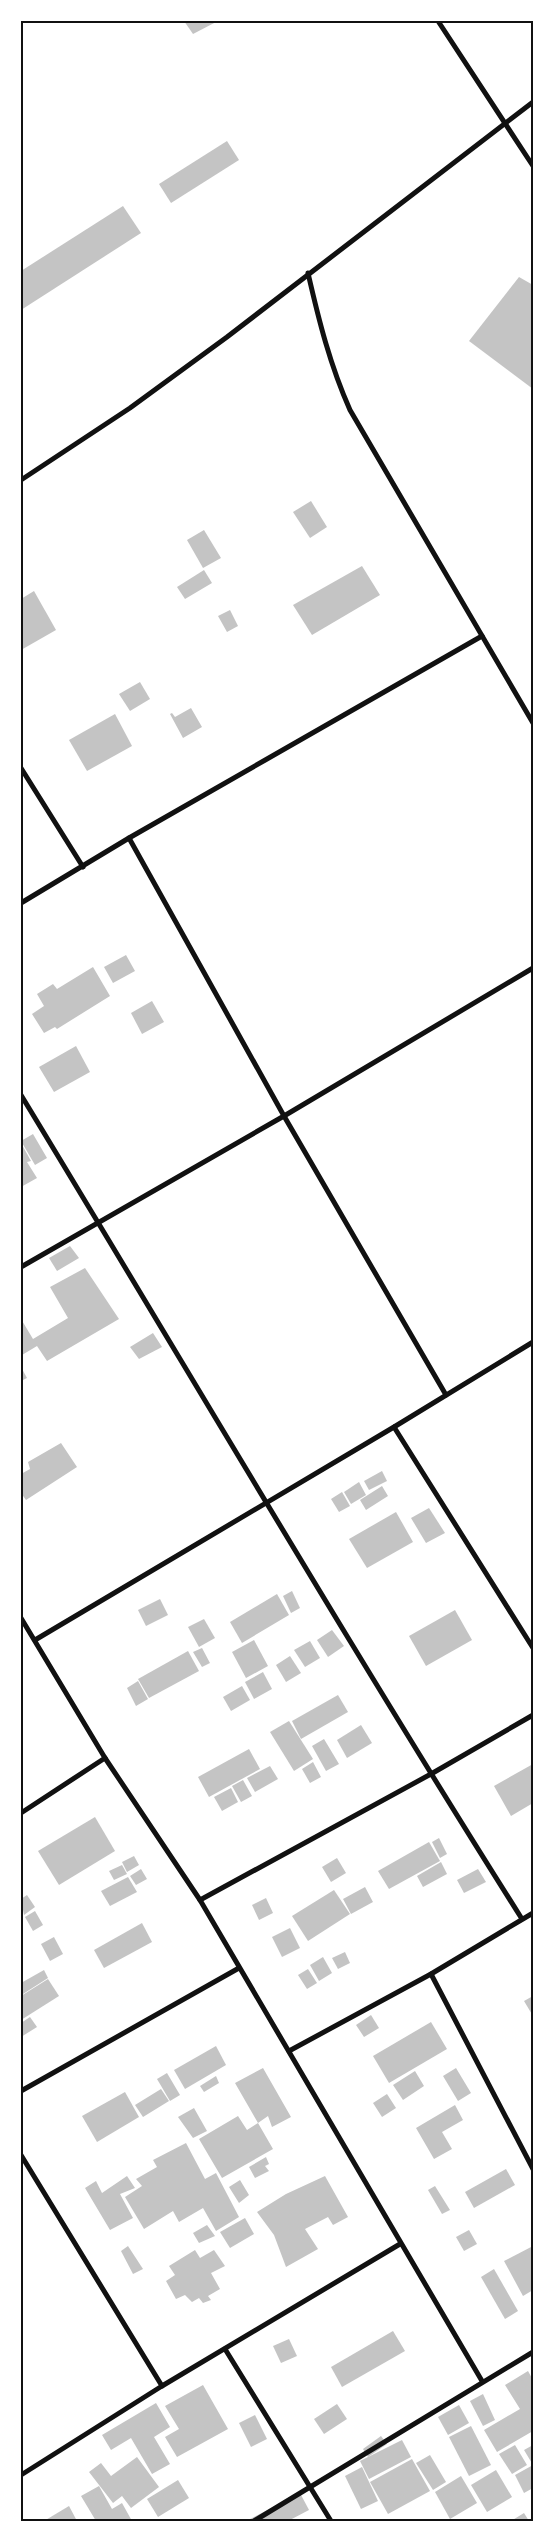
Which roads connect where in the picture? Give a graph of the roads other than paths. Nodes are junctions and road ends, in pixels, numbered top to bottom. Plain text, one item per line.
1 (438, 21) edge
2 (533, 102) edge
3 (504, 122) junction
4 (533, 166) edge
5 (308, 273) junction
6 (21, 480) edge
7 (482, 636) junction
8 (533, 723) edge
9 (21, 768) edge
10 (129, 838) junction
11 (83, 867) junction
12 (21, 903) edge
13 (533, 968) edge
14 (21, 1095) edge
15 (284, 1116) junction
16 (99, 1222) junction
17 (21, 1267) edge
18 (533, 1342) edge
19 (446, 1395) junction
20 (394, 1427) junction
21 (266, 1503) junction
22 (21, 1618) edge
23 (35, 1640) junction
24 (533, 1648) edge
25 (533, 1715) edge
26 (105, 1758) junction
27 (431, 1774) junction
28 (21, 1813) edge
29 (200, 1900) junction
30 (533, 1912) edge
31 (522, 1919) junction
32 (238, 1968) junction
33 (431, 1974) junction
34 (289, 2051) junction
35 (21, 2091) edge
36 (21, 2155) edge
37 (533, 2169) edge
38 (400, 2244) junction
39 (225, 2349) junction
40 (533, 2352) edge
41 (482, 2381) junction
42 (162, 2386) junction
43 (21, 2475) edge
44 (312, 2487) junction
45 (254, 2521) edge
46 (331, 2521) edge

1 - 3 street
2 - 3 street
3 - 4 street
3 - 5 street
5 - 6 street
5 - 7 street
7 - 8 street
7 - 10 street
9 - 11 street
10 - 11 street
10 - 15 street
11 - 12 street
13 - 15 street
14 - 16 street
15 - 16 street
15 - 19 street
16 - 17 street
16 - 21 street
18 - 19 street
19 - 20 street
20 - 21 street
20 - 24 street
21 - 23 street
21 - 27 street
22 - 23 street
23 - 26 street
25 - 27 street
26 - 28 street
26 - 29 street
27 - 29 street
27 - 31 street
29 - 32 street
30 - 31 street
31 - 33 street
32 - 34 street
32 - 35 street
33 - 34 street
33 - 37 street
34 - 38 street
36 - 42 street
38 - 39 street
38 - 41 street
39 - 42 street
39 - 44 street
40 - 41 street
41 - 44 street
42 - 43 street
44 - 45 street
44 - 46 street

